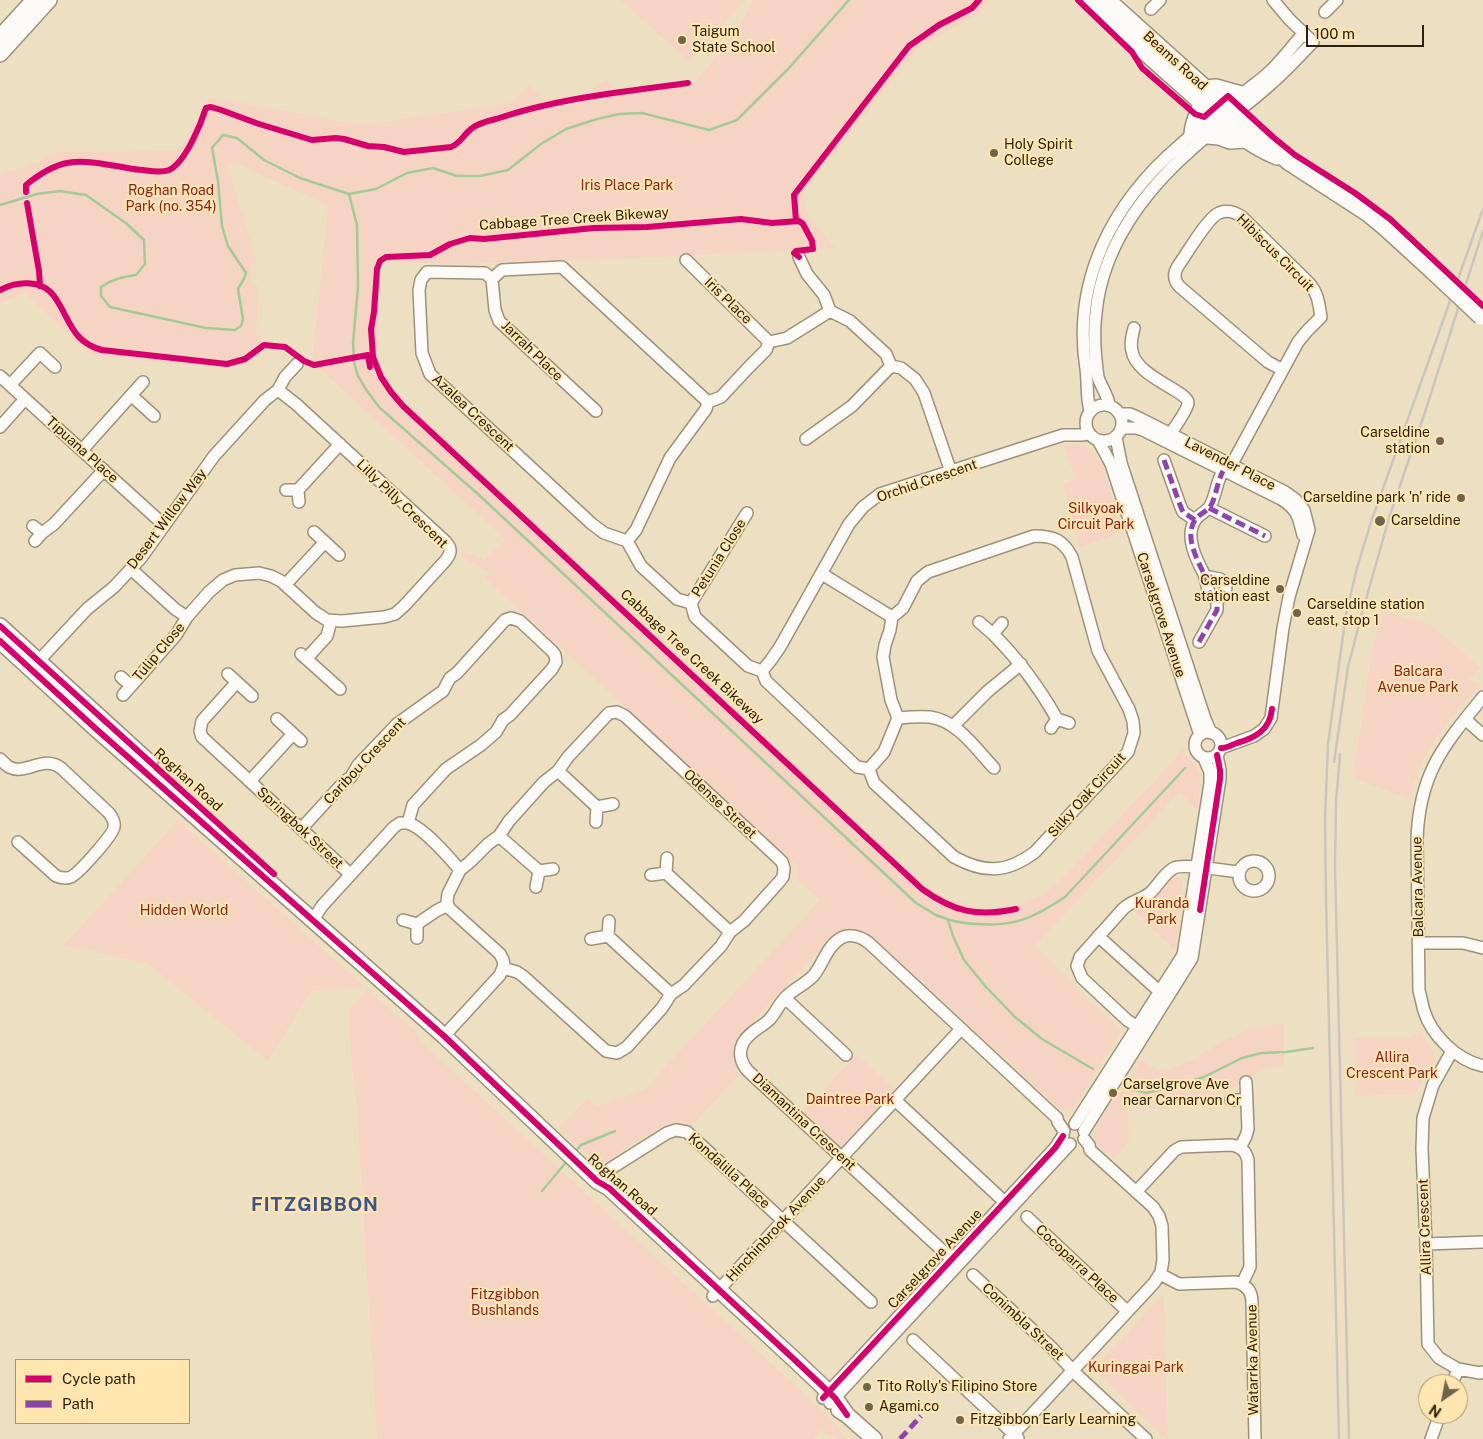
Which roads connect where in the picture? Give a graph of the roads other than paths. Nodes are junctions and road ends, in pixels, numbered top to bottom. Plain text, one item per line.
1 (34, 0) edge
2 (49, 0) edge
3 (1090, 0) edge
4 (1108, 0) edge
5 (1160, 0) edge
6 (1273, 0) edge
7 (1337, 0) edge
8 (1151, 9) dead end
9 (1325, 12) dead end
10 (1304, 33) junction
11 (0, 37) edge
12 (0, 54) edge
13 (1241, 94) junction
14 (1203, 95) junction
15 (1225, 115) junction
16 (1200, 135) junction
17 (1246, 140) junction
18 (1288, 162) junction
19 (799, 257) dead end
20 (686, 260) dead end
21 (492, 278) junction
22 (830, 311) junction
23 (1482, 318) edge
24 (1134, 328) dead end
25 (769, 342) junction
26 (297, 364) dead end
27 (891, 366) junction
28 (55, 367) dead end
29 (1283, 370) junction
30 (0, 376) edge
31 (143, 382) dead end
32 (10, 385) junction
33 (278, 390) junction
34 (131, 395) junction
35 (25, 399) junction
36 (708, 402) junction
37 (1109, 405) junction
38 (596, 411) dead end
39 (1120, 414) junction
40 (1088, 415) junction
41 (154, 416) dead end
42 (0, 427) edge
43 (1118, 432) junction
44 (1063, 435) junction
45 (1093, 437) junction
46 (1168, 438) junction
47 (806, 439) dead end
48 (340, 444) junction
49 (82, 450) junction
50 (1164, 460) dead end
51 (1227, 468) junction
52 (104, 470) junction
53 (951, 472) junction
54 (294, 494) dead end
55 (1209, 508) junction
56 (747, 513) dead end
57 (1194, 520) junction
58 (164, 525) junction
59 (314, 532) dead end
60 (37, 533) dead end
61 (1265, 536) dead end
62 (626, 541) junction
63 (325, 542) junction
64 (339, 555) dead end
65 (131, 568) junction
66 (822, 574) junction
67 (1205, 576) junction
68 (285, 585) junction
69 (1217, 600) junction
70 (691, 603) junction
71 (187, 617) junction
72 (892, 617) junction
73 (331, 621) junction
74 (979, 622) dead end
75 (1002, 623) dead end
76 (0, 626) edge
77 (993, 634) junction
78 (0, 641) edge
79 (1199, 642) dead end
80 (1021, 664) junction
81 (34, 665) junction
82 (762, 671) junction
83 (228, 674) dead end
84 (121, 677) dead end
85 (237, 682) junction
86 (340, 689) dead end
87 (252, 696) dead end
88 (1483, 697) edge
89 (898, 718) junction
90 (277, 719) dead end
91 (1465, 719) junction
92 (1069, 723) dead end
93 (953, 726) junction
94 (1483, 735) edge
95 (1214, 742) junction
96 (1204, 758) junction
97 (0, 759) edge
98 (994, 768) dead end
99 (869, 769) junction
100 (558, 771) junction
101 (250, 781) junction
102 (613, 804) dead end
103 (598, 807) junction
104 (596, 822) dead end
105 (408, 823) junction
106 (302, 829) junction
107 (499, 836) junction
108 (18, 842) dead end
109 (668, 858) dead end
110 (1201, 868) junction
111 (553, 869) dead end
112 (460, 870) junction
113 (538, 871) junction
114 (1239, 872) dead end
115 (666, 873) junction
116 (350, 874) junction
117 (651, 875) dead end
118 (536, 887) dead end
119 (448, 905) junction
120 (314, 917) junction
121 (403, 920) dead end
122 (608, 921) dead end
123 (417, 924) junction
124 (730, 932) junction
125 (608, 936) junction
126 (1098, 936) junction
127 (417, 938) dead end
128 (591, 939) dead end
129 (1418, 942) junction
130 (1483, 948) edge
131 (503, 968) junction
132 (1160, 992) junction
133 (671, 994) junction
134 (784, 998) junction
135 (961, 1029) junction
136 (1141, 1030) junction
137 (444, 1036) junction
138 (1452, 1051) junction
139 (846, 1055) dead end
140 (1483, 1066) edge
141 (1246, 1082) dead end
142 (895, 1100) junction
143 (1231, 1100) dead end
144 (1247, 1100) junction
145 (1073, 1134) junction
146 (1240, 1148) junction
147 (842, 1157) junction
148 (597, 1181) junction
149 (1136, 1192) junction
150 (1008, 1205) junction
151 (1027, 1217) dead end
152 (783, 1220) junction
153 (1483, 1242) edge
154 (1426, 1244) junction
155 (955, 1262) junction
156 (1160, 1274) junction
157 (973, 1275) dead end
158 (1242, 1284) junction
159 (716, 1293) junction
160 (872, 1302) dead end
161 (1127, 1310) junction
162 (913, 1340) dead end
163 (1458, 1369) junction
164 (1072, 1370) junction
165 (1483, 1372) edge
166 (1456, 1374) edge
167 (829, 1398) junction
168 (1436, 1424) edge
169 (1014, 1437) edge
170 (874, 1439) edge
171 (1146, 1439) edge
172 (1254, 1439) edge
173 (1430, 1439) edge

1 - 11 main road
2 - 12 main road
3 - 14 main road, Beams Road
4 - 14 main road, Beams Road
5 - 8 street
6 - 10 street
7 - 9 street
10 - 13 street
10 - 15 street
13 - 14 main road
13 - 15 street
14 - 15 main road, Beams Road
14 - 16 main road
15 - 16 street
15 - 17 main road, Beams Road
15 - 18 main road, Beams Road
16 - 17 main road
16 - 37 street
16 - 40 street
17 - 18 main road, Beams Road
18 - 23 main road, Beams Road, bridge
19 - 22 street
20 - 25 street, Iris Place
21 - 36 street
21 - 38 street, Jarrah Place
21 - 62 street, Azalea Crescent
22 - 25 street
22 - 27 street
24 - 46 street
25 - 36 street
26 - 33 street, Desert Willow Way
27 - 47 street
27 - 53 street
28 - 32 street
29 - 29 street, Hibiscus Circuit
29 - 51 street, Hibiscus Circuit
30 - 32 street, Tipuana Place
31 - 34 street
32 - 35 street, Tipuana Place
33 - 48 street, Lilly Pilly Crescent
33 - 58 street, Desert Willow Way
34 - 41 street
34 - 49 street
35 - 42 street
35 - 49 street, Tipuana Place
36 - 62 street
37 - 39 street
37 - 40 street
39 - 43 street
39 - 46 street, Lavender Place
40 - 44 street, Orchid Crescent
40 - 45 street
43 - 45 street
43 - 46 street, Lavender Place
43 - 95 street, Carselgrove Avenue
44 - 45 street, Orchid Crescent
44 - 53 street, Orchid Crescent
45 - 95 street, Carselgrove Avenue
46 - 51 street, Lavender Place
48 - 54 street
48 - 73 street, Lilly Pilly Crescent
49 - 52 street, Tipuana Place
50 - 57 street
51 - 55 street, Hibiscus Circuit
51 - 95 street, Lavender Place
52 - 58 street, Tipuana Place
52 - 60 street
53 - 66 street, Orchid Crescent
55 - 57 street
55 - 61 street
56 - 70 street, Petunia Close
57 - 67 street
58 - 65 street, Desert Willow Way
59 - 63 street
62 - 70 street
63 - 64 street
63 - 68 street
65 - 71 street
65 - 81 street, Desert Willow Way
66 - 72 street
66 - 82 street, Orchid Crescent
67 - 69 street
67 - 69 street
68 - 71 street
68 - 73 street
69 - 79 street
70 - 82 street
71 - 84 street, Tulip Close
72 - 89 street, Silky Oak Circuit
72 - 99 street, Silky Oak Circuit
73 - 86 street
74 - 77 street
75 - 77 street
76 - 81 main road, Roghan Road
77 - 80 street
78 - 81 main road, Roghan Road
80 - 92 street
80 - 93 street
81 - 120 main road, Roghan Road
82 - 99 street
83 - 85 street
85 - 87 street
85 - 101 street, Springbok Street
88 - 91 street, Balcara Avenue
89 - 93 street
89 - 99 street
90 - 101 street, Springbok Street
91 - 94 street
91 - 129 street, Balcara Avenue
93 - 98 street
95 - 96 street, Lavender Place
95 - 96 street, Carselgrove Avenue
95 - 110 street, Carselgrove Avenue
96 - 110 street, Carselgrove Avenue
97 - 108 street
100 - 103 street
100 - 107 street, Odense Street
100 - 124 street, Odense Street
101 - 106 street, Springbok Street
102 - 103 street
103 - 104 street
105 - 106 street, Caribou Crescent
105 - 112 street
105 - 116 street
106 - 116 street, Springbok Street
107 - 112 street, Odense Street
107 - 113 street
109 - 115 street
110 - 114 street
110 - 126 street
110 - 132 street, Carselgrove Avenue
110 - 136 street, Carselgrove Avenue
111 - 113 street
112 - 119 street, Odense Street
113 - 118 street
115 - 117 street
115 - 124 street
116 - 120 street
119 - 123 street
119 - 131 street
120 - 137 main road, Roghan Road
121 - 123 street
122 - 125 street
123 - 127 street
124 - 133 street, Odense Street
125 - 128 street
125 - 133 street
126 - 132 street
126 - 136 street
129 - 130 street
129 - 138 street, Balcara Avenue
131 - 133 street, Odense Street
131 - 137 street
132 - 136 street, Carselgrove Avenue
134 - 135 street, Diamantina Crescent
134 - 139 street
134 - 147 street, Diamantina Crescent
135 - 142 street, Hinchinbrook Avenue
135 - 145 street, Diamantina Crescent
136 - 145 street, Carselgrove Avenue
137 - 148 main road, Roghan Road
138 - 140 street, Balcara Avenue
138 - 154 street, Allira Crescent
141 - 144 street
142 - 147 street, Hinchinbrook Avenue
142 - 150 street
143 - 144 street
144 - 146 street
145 - 149 street, Diamantina Crescent
145 - 150 street, Carselgrove Avenue
146 - 149 street
146 - 158 street
147 - 152 street, Hinchinbrook Avenue
147 - 155 street, Diamantina Crescent
148 - 152 street, Kondalilla Place
148 - 159 main road, Roghan Road
149 - 156 street, Diamantina Crescent
150 - 155 street, Carselgrove Avenue
151 - 161 street, Cocoparra Place
152 - 159 street, Hinchinbrook Avenue
152 - 160 street, Kondalilla Place
153 - 154 street
154 - 163 street, Allira Crescent
155 - 167 street, Carselgrove Avenue
156 - 158 street
156 - 161 street
157 - 164 street, Conimbla Street
158 - 172 street, Watarrka Avenue
159 - 167 main road, Roghan Road
161 - 164 street
162 - 169 street
163 - 165 street, Allira Crescent
163 - 166 street
164 - 169 street
164 - 171 street, Conimbla Street
167 - 170 main road, Roghan Road
168 - 173 street

